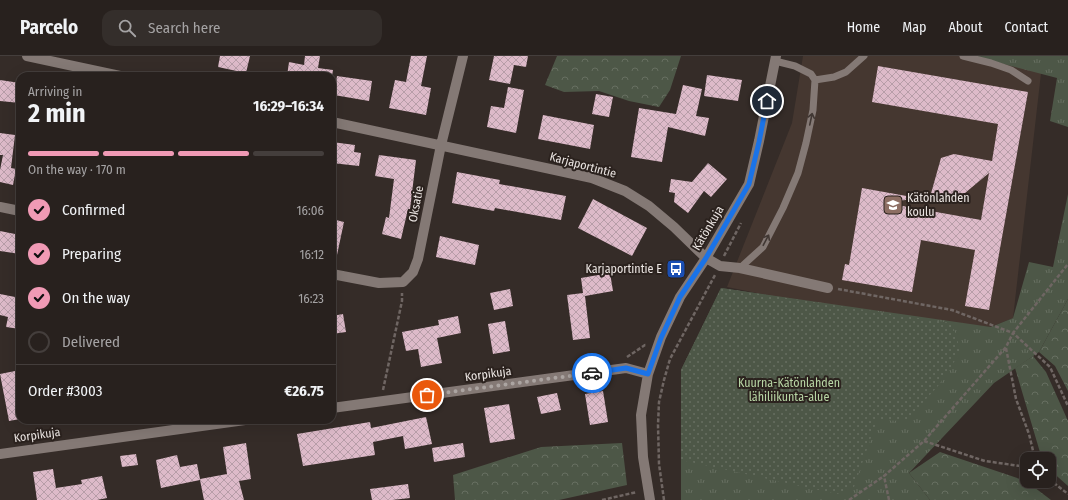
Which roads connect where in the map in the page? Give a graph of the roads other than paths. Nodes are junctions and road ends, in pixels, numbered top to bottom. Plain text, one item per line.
1 (27, 56) edge
2 (463, 56) edge
3 (864, 56) edge
4 (963, 56) edge
5 (776, 58) edge
6 (101, 72) edge
7 (815, 80) junction
8 (1028, 81) dead end
9 (336, 123) edge
10 (441, 145) junction
11 (0, 207) edge
12 (16, 210) edge
13 (706, 258) junction
14 (740, 268) junction
15 (336, 275) edge
16 (828, 288) road end
17 (648, 374) junction
18 (336, 407) edge
19 (216, 424) edge
20 (0, 454) edge
21 (649, 495) edge

1 - 6 street
2 - 10 street, Oksatie
3 - 7 lane
4 - 8 lane
5 - 7 lane
5 - 13 street, Kätönkuja
14 -> 7 lane
9 - 10 street, Karjaportintie
10 - 13 street, Karjaportintie
10 - 15 street, Oksatie
11 - 12 street
13 - 14 street, Karjaportintie
13 - 17 street, Kätönkuja
14 - 16 street, Karjaportintie
17 - 18 street, Korpikuja
17 - 21 street, Kätönkuja
19 - 20 street, Korpikuja

